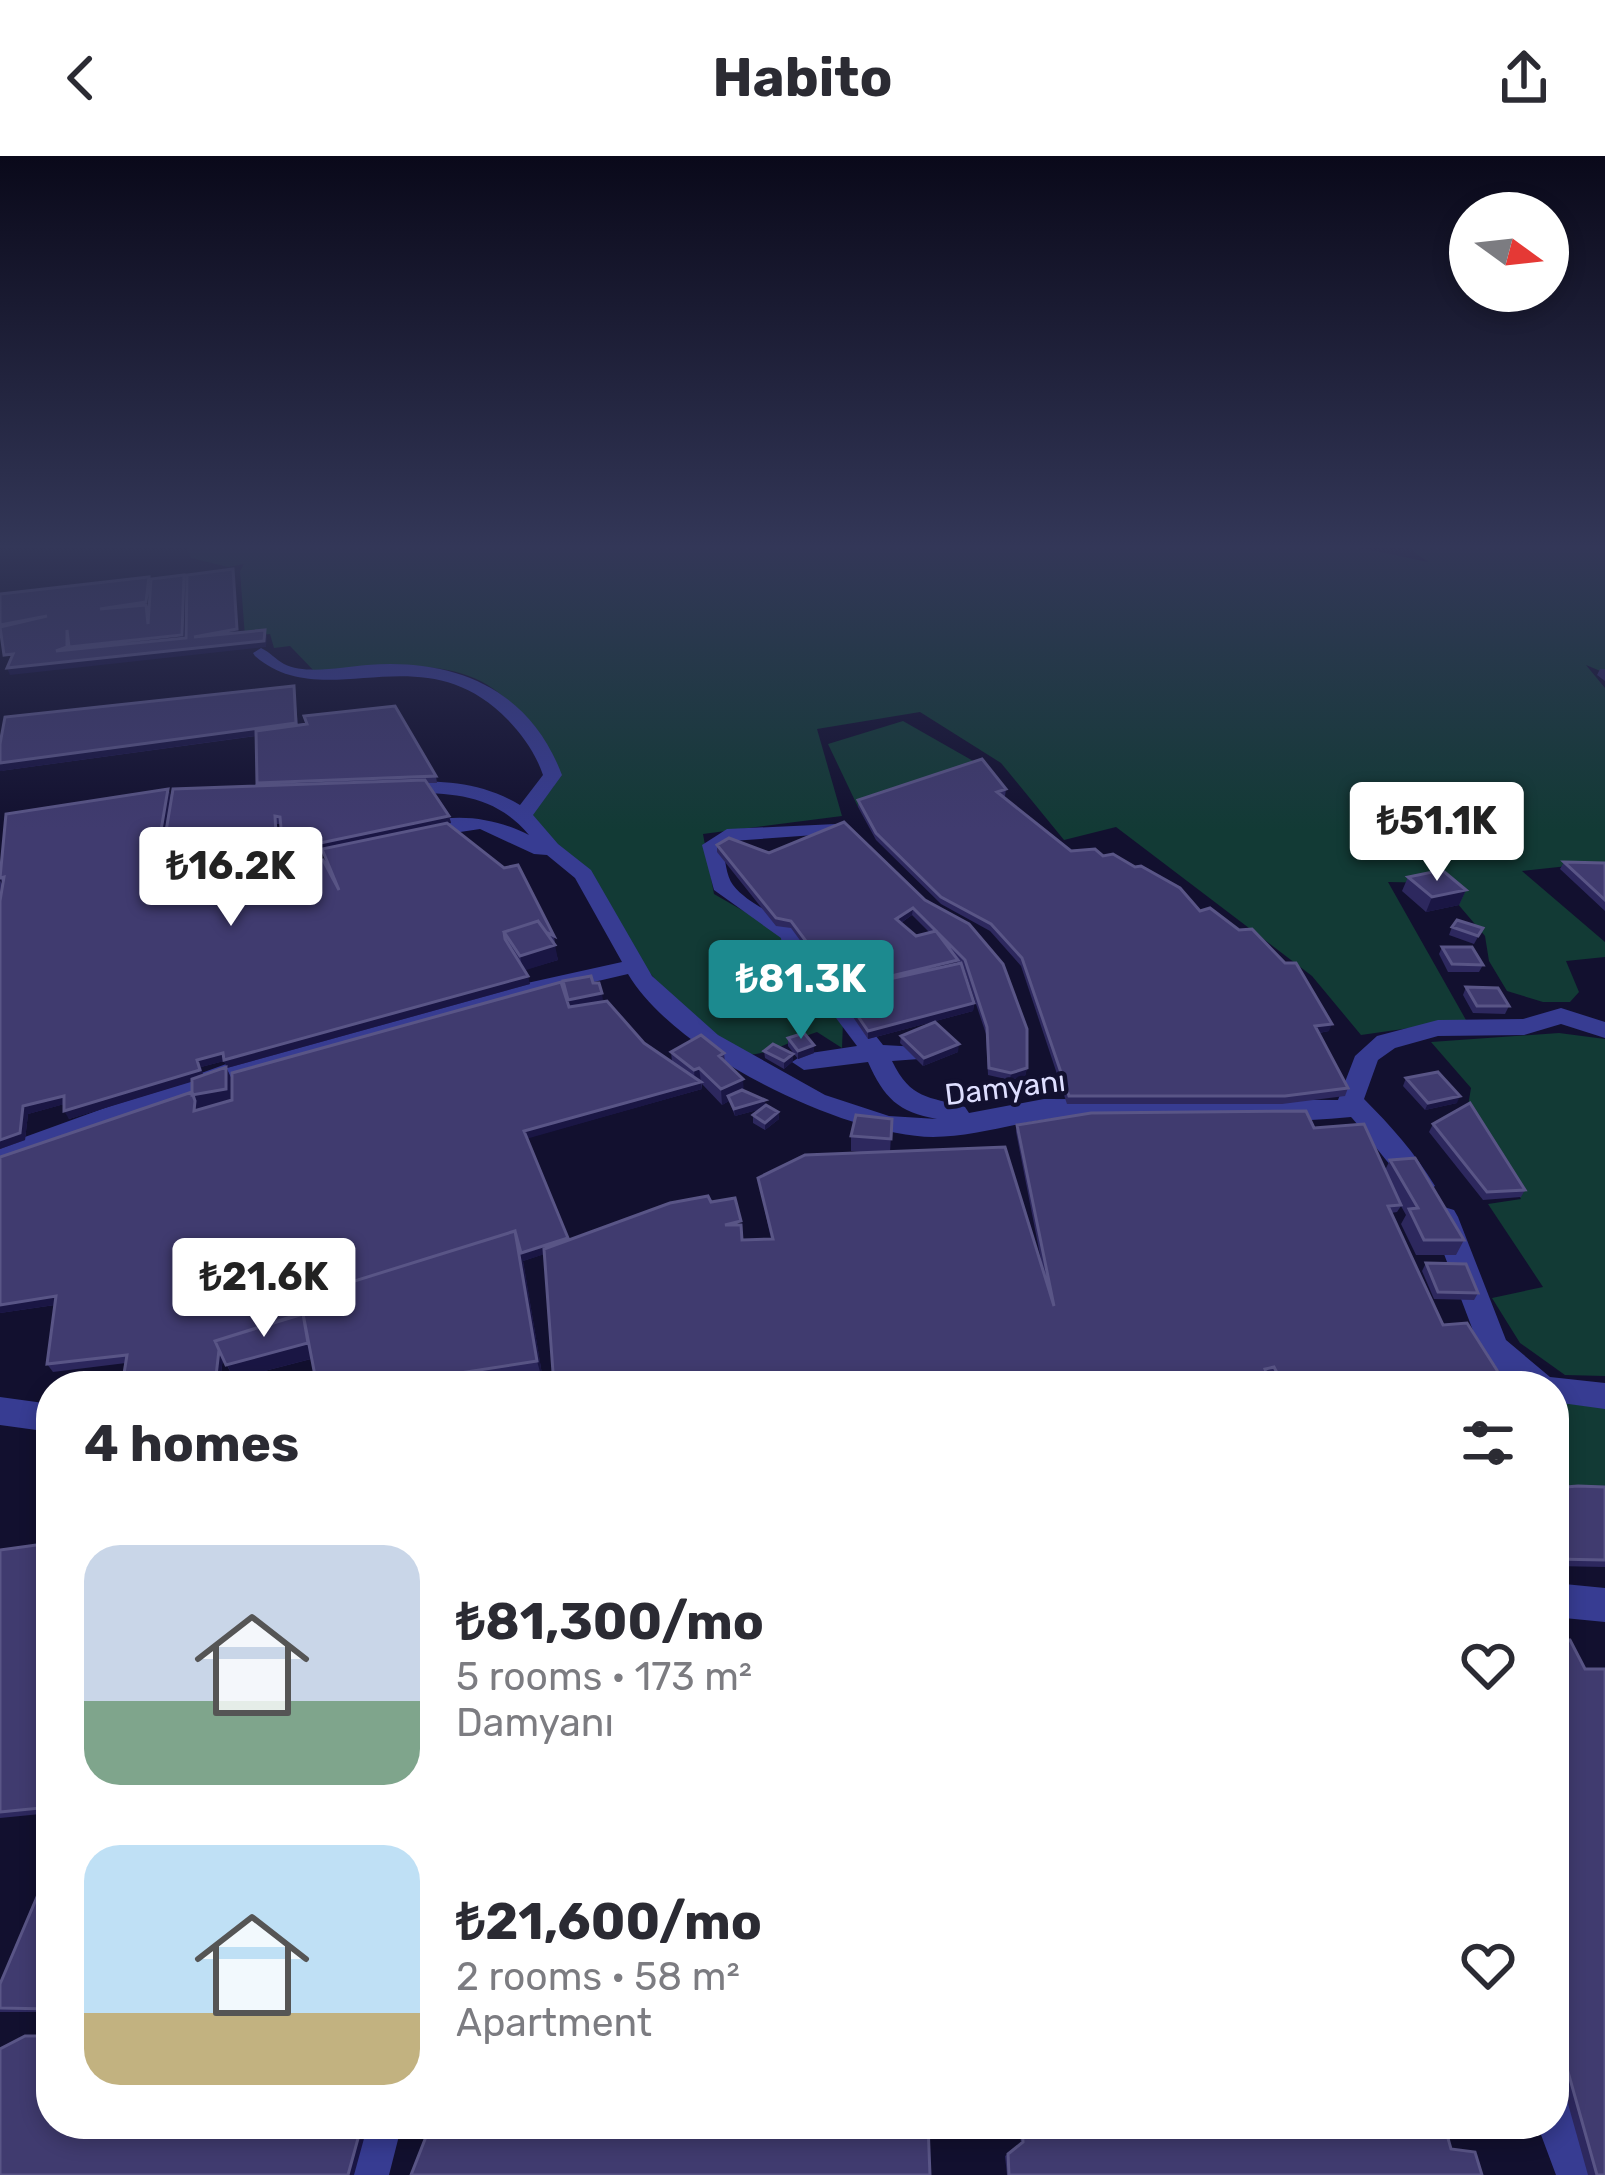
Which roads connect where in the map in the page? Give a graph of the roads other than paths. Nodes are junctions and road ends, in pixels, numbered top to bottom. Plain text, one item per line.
1 (261, 653) dead end
2 (356, 788) edge
3 (523, 814) junction
4 (830, 828) edge
5 (391, 838) edge
6 (551, 848) junction
7 (635, 966) junction
8 (1605, 1030) edge
9 (910, 1053) edge
10 (877, 1055) junction
11 (804, 1063) dead end
12 (1351, 1101) junction
13 (996, 1119) junction
14 (0, 1156) edge
15 (1521, 1371) edge
16 (1569, 1391) edge
17 (1605, 1396) edge
18 (0, 1411) edge
19 (36, 1416) edge
20 (1569, 1601) edge
21 (1605, 1605) edge
22 (375, 2139) edge
23 (1566, 2139) edge
24 (365, 2175) edge
25 (1580, 2175) edge

1 - 3 street
2 - 3 street, Damyanı
3 - 6 street, Damyanı
4 - 10 street
5 - 6 street
6 - 7 street, Damyanı
7 - 13 street, Damyanı
7 - 14 street
8 - 12 street
9 - 10 street
10 - 11 street
10 - 13 street
12 - 13 street, Damyanı
12 - 15 street
16 - 17 street
18 - 19 street
20 - 21 street
22 - 24 street
23 - 25 street

